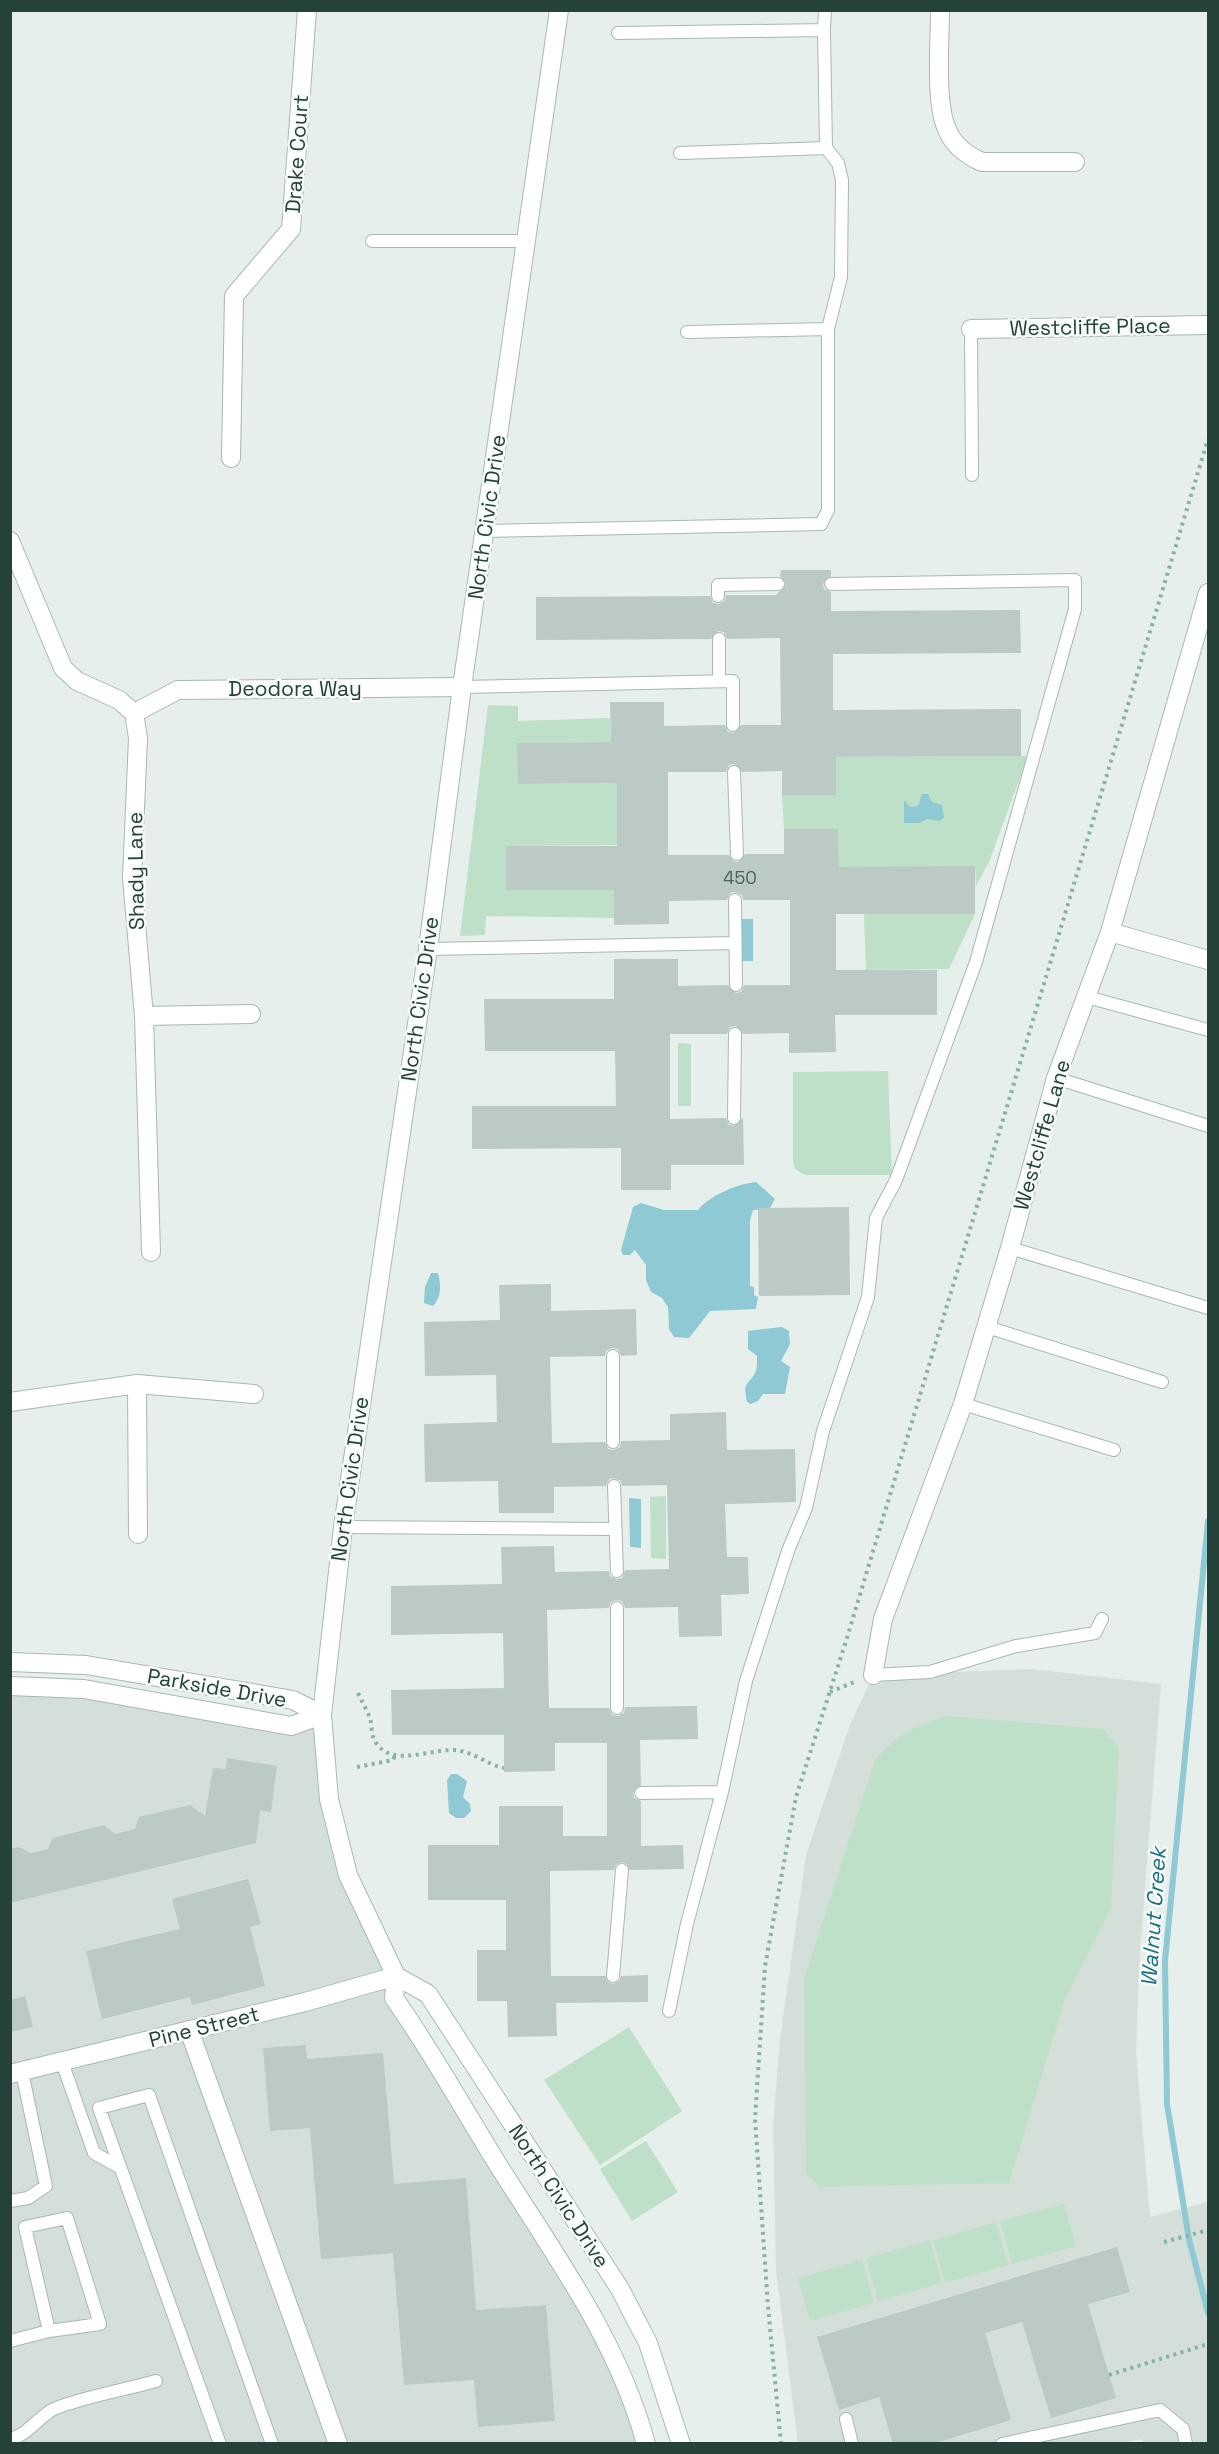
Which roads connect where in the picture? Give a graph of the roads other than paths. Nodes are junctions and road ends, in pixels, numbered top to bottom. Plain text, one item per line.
1 (307, 10) edge
2 (559, 10) edge
3 (825, 10) edge
4 (940, 10) edge
5 (824, 30) junction
6 (618, 33) dead end
7 (826, 148) junction
8 (680, 153) dead end
9 (1075, 162) dead end
10 (527, 240) junction
11 (372, 241) dead end
12 (1209, 325) edge
13 (828, 328) junction
14 (971, 329) joint
15 (687, 332) dead end
16 (231, 458) dead end
17 (972, 475) dead end
18 (485, 531) junction
19 (10, 541) edge
20 (778, 584) dead end
21 (831, 584) dead end
22 (1209, 593) edge
23 (718, 596) dead end
24 (719, 639) dead end
25 (719, 681) junction
26 (462, 687) junction
27 (134, 713) junction
28 (733, 725) dead end
29 (734, 772) dead end
30 (737, 855) dead end
31 (735, 900) dead end
32 (1110, 932) junction
33 (735, 943) junction
34 (428, 949) junction
35 (1209, 960) edge
36 (736, 985) dead end
37 (1087, 997) junction
38 (251, 1014) dead end
39 (144, 1016) junction
40 (1209, 1030) edge
41 (735, 1034) dead end
42 (1056, 1078) junction
43 (734, 1118) dead end
44 (1209, 1126) edge
45 (1011, 1248) junction
46 (151, 1252) dead end
47 (1209, 1308) edge
48 (987, 1328) junction
49 (613, 1356) dead end
50 (1162, 1382) dead end
51 (137, 1384) junction
52 (255, 1394) dead end
53 (10, 1402) edge
54 (963, 1404) junction
55 (613, 1442) dead end
56 (1114, 1450) dead end
57 (614, 1486) dead end
58 (343, 1527) junction
59 (615, 1528) junction
60 (138, 1534) dead end
61 (617, 1571) dead end
62 (617, 1608) dead end
63 (1102, 1619) dead end
64 (10, 1662) edge
65 (873, 1675) joint
66 (10, 1686) edge
67 (617, 1708) dead end
68 (322, 1715) junction
69 (722, 1792) junction
70 (641, 1793) dead end
71 (622, 1870) dead end
72 (396, 1976) junction
73 (613, 1976) dead end
74 (669, 2011) dead end
75 (189, 2030) junction
76 (62, 2062) junction
77 (16, 2073) edge
78 (118, 2167) junction
79 (10, 2201) edge
80 (49, 2331) junction
81 (10, 2341) edge
82 (156, 2381) dead end
83 (846, 2419) dead end
84 (10, 2439) edge
85 (220, 2444) edge
86 (272, 2444) edge
87 (338, 2444) edge
88 (646, 2444) edge
89 (681, 2444) edge
90 (852, 2444) edge
91 (1002, 2444) edge
92 (1186, 2444) edge

1 - 16 street, Drake Court
2 - 10 street, North Civic Drive
3 - 5 lane
4 - 9 street
5 - 6 lane
5 - 7 lane
7 - 8 lane
7 - 13 lane
10 - 11 lane
10 - 18 street, North Civic Drive
12 - 14 street, Westcliffe Place
13 - 15 lane
13 - 18 lane
14 - 17 lane
18 - 26 street, North Civic Drive
19 - 27 street
20 - 23 lane
21 - 69 lane
22 - 32 street, Westcliffe Lane
24 - 25 lane
25 - 26 lane
25 - 28 lane
26 - 27 street, Deodora Way
26 - 34 street, North Civic Drive
27 - 39 street, Shady Lane
29 - 30 lane
31 - 33 lane
32 - 35 street
32 - 37 street, Westcliffe Lane
33 - 34 lane
33 - 36 lane
34 - 58 street, North Civic Drive
37 - 40 lane
37 - 42 street, Westcliffe Lane
38 - 39 street
39 - 46 street, Shady Lane
41 - 43 lane
42 - 44 lane
42 - 45 street, Westcliffe Lane
45 - 47 lane
45 - 48 street, Westcliffe Lane
48 - 50 lane
48 - 54 street, Westcliffe Lane
49 - 55 lane
51 - 52 street
51 - 53 street
51 - 60 street
54 - 56 lane
54 - 65 street, Westcliffe Lane
57 - 59 lane
58 - 59 lane
58 - 68 street, North Civic Drive
59 - 61 lane
62 - 67 lane
63 - 65 lane
64 - 68 street, Parkside Drive
66 - 68 street, Parkside Drive
68 - 72 street, North Civic Drive
69 - 70 lane
69 - 74 lane
71 - 73 lane
72 - 75 street, Pine Street
72 - 88 street, North Civic Drive
72 - 89 street, North Civic Drive
75 - 76 street, Pine Street
75 - 87 street
76 - 77 street, Pine Street
76 - 78 lane
77 - 79 lane
78 - 85 lane
78 - 86 lane
80 - 80 lane
80 - 81 lane
82 - 84 lane
83 - 90 lane
91 - 92 lane

